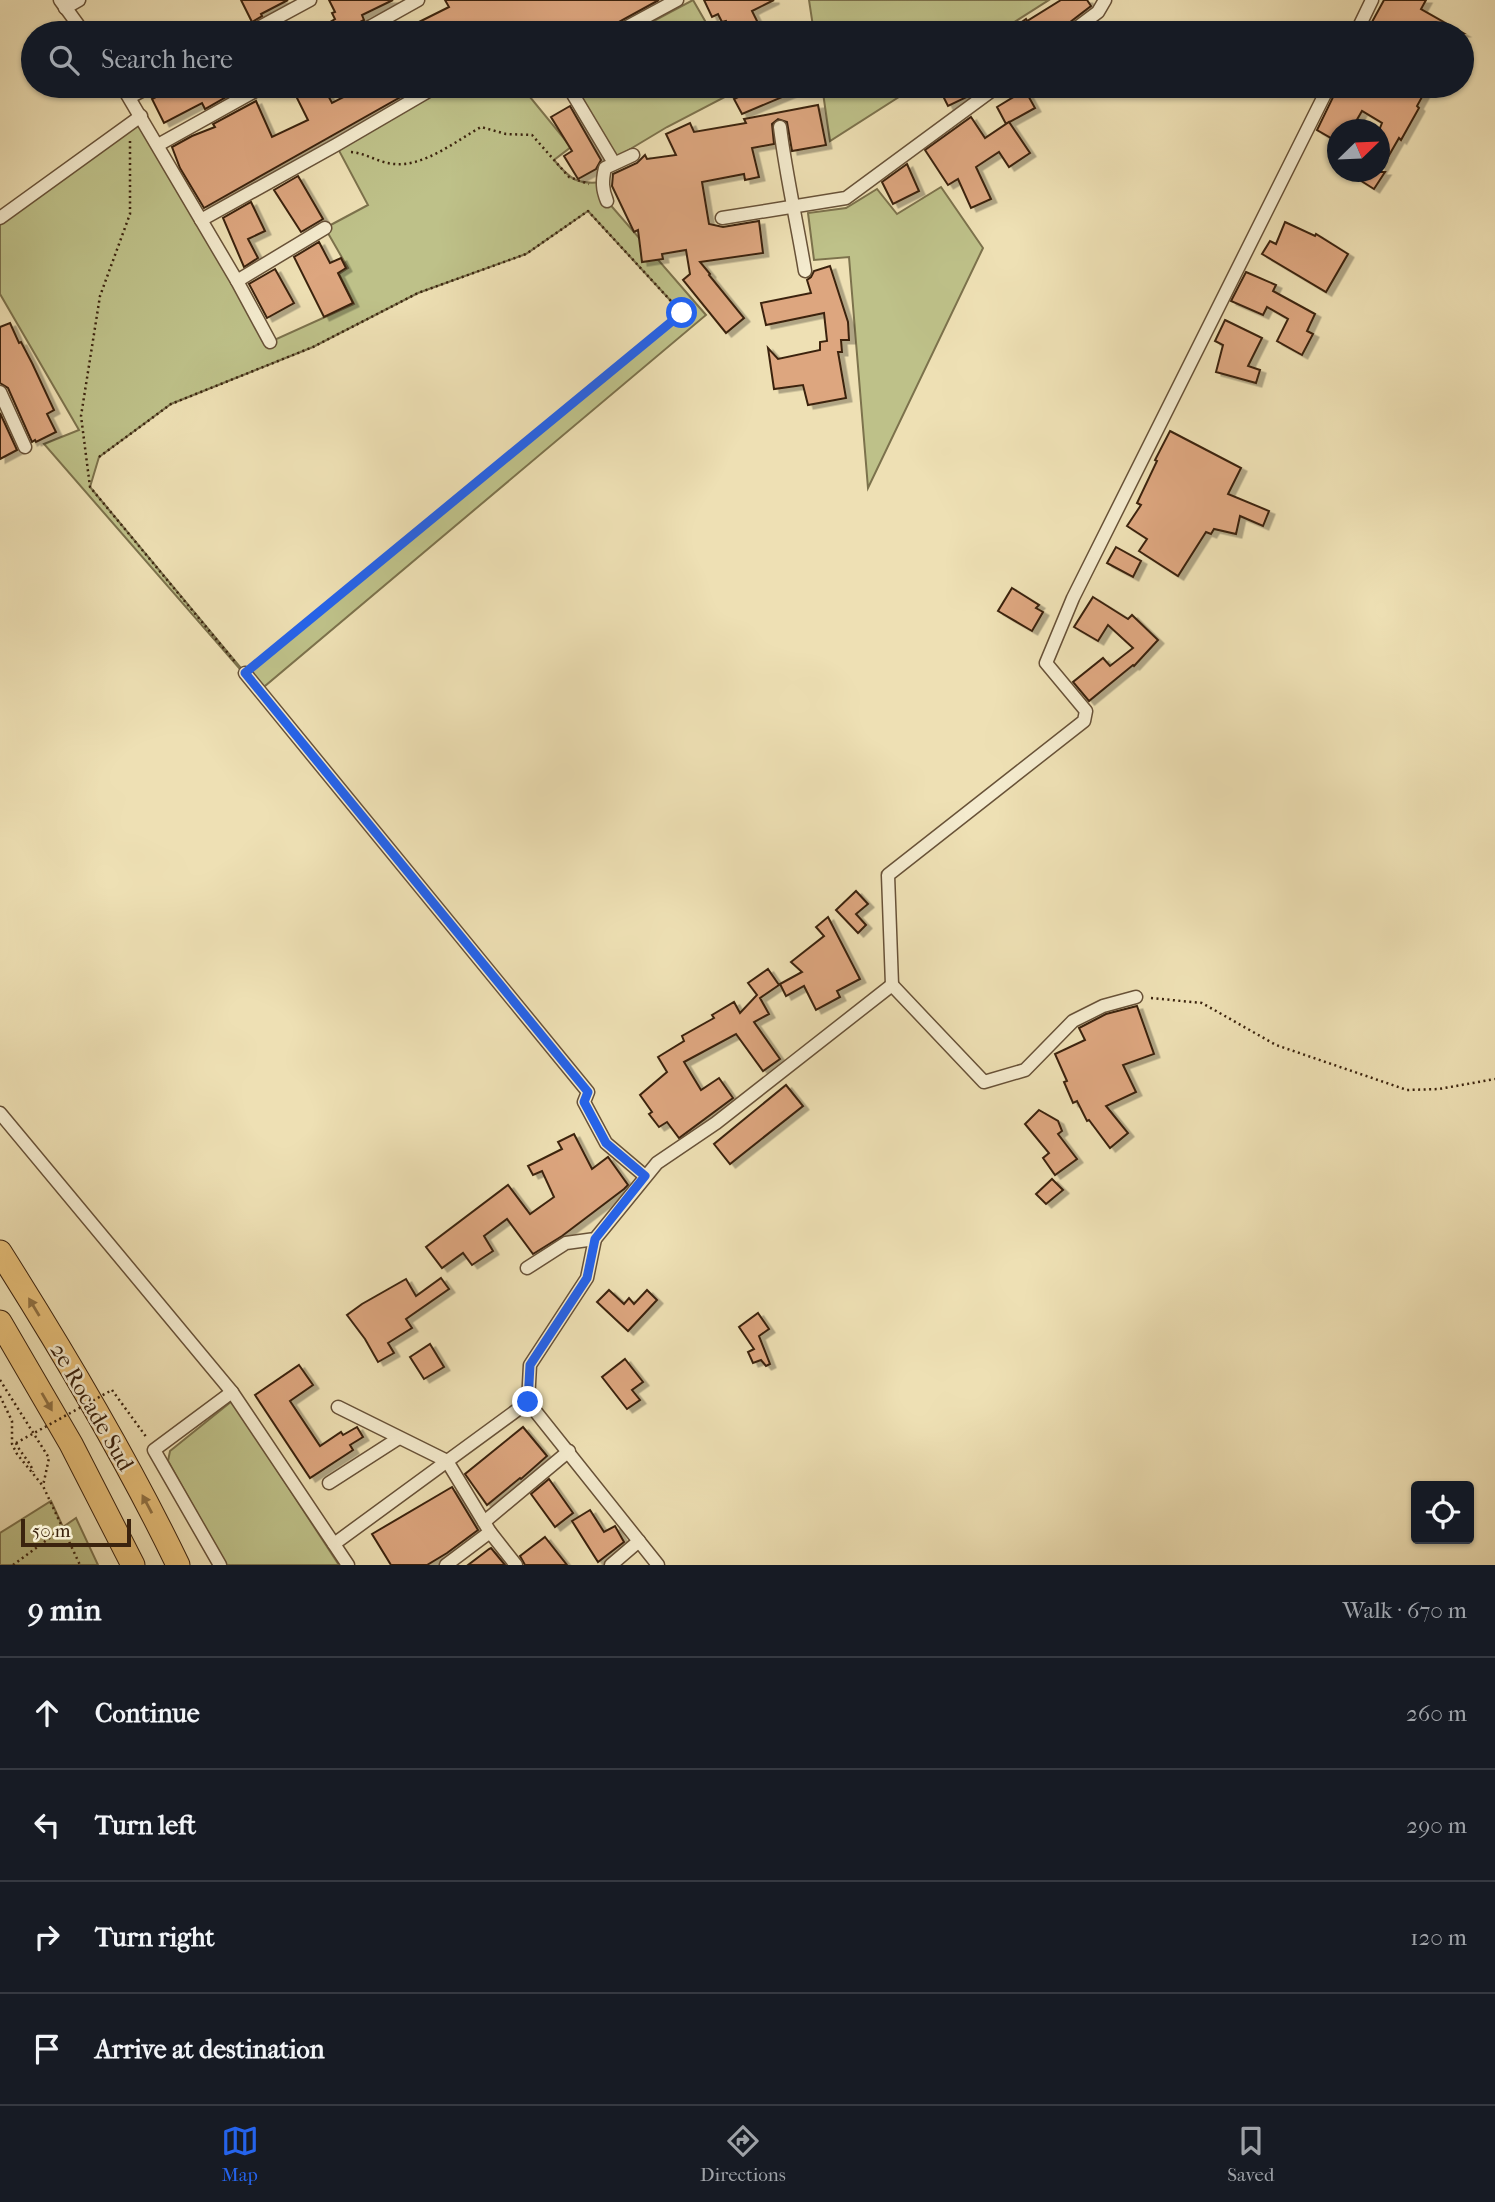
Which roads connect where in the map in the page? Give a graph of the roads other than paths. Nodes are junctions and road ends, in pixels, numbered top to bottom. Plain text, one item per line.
1 (79, 0) edge
2 (310, 0) edge
3 (418, 0) edge
4 (677, 0) edge
5 (1105, 0) edge
6 (1372, 0) edge
7 (62, 4) edge
8 (75, 21) edge
9 (271, 21) edge
10 (380, 21) edge
11 (638, 21) edge
12 (1086, 21) edge
13 (1362, 21) edge
14 (130, 98) edge
15 (242, 98) edge
16 (416, 98) edge
17 (575, 98) edge
18 (982, 98) edge
19 (1323, 98) edge
20 (135, 120) junction
21 (780, 127) dead end
22 (158, 145) junction
23 (633, 155) dead end
24 (614, 163) junction
25 (607, 201) dead end
26 (794, 206) junction
27 (0, 218) edge
28 (722, 218) dead end
29 (201, 220) junction
30 (325, 228) dead end
31 (805, 271) dead end
32 (237, 281) junction
33 (270, 342) dead end
34 (0, 392) edge
35 (25, 447) dead end
36 (245, 673) road end
37 (892, 985) junction
38 (1136, 997) road end
39 (0, 1113) edge
40 (645, 1176) junction
41 (595, 1239) junction
42 (0, 1252) edge
43 (527, 1268) dead end
44 (0, 1322) edge
45 (232, 1392) junction
46 (528, 1402) junction
47 (338, 1407) dead end
48 (399, 1438) junction
49 (569, 1451) junction
50 (447, 1461) junction
51 (329, 1483) dead end
52 (487, 1527) junction
53 (639, 1541) junction
54 (334, 1544) junction
55 (133, 1565) edge
56 (178, 1565) edge
57 (220, 1565) edge
58 (348, 1565) edge
59 (446, 1565) edge
60 (516, 1565) edge
61 (611, 1565) edge
62 (658, 1565) edge

1 - 7 street
2 - 9 street
3 - 10 street
4 - 11 street
5 - 12 street
6 - 13 street
7 - 8 street
14 - 20 street
15 - 22 street
16 - 29 street
17 - 24 street
18 - 26 street
19 - 37 street
20 - 22 street
20 - 27 street
21 - 26 street
22 - 29 street
23 - 24 street
24 - 25 street
26 - 28 street
26 - 31 street
29 - 32 street
30 - 32 street
32 - 33 street
34 - 35 street
36 - 40 street
37 - 38 street
37 - 40 street
39 - 45 street
40 - 41 street
41 - 43 street
41 - 46 street
56 -> 42 highway, 2e Rocade Sud
44 -> 55 highway, 2e Rocade Sud
45 - 54 street
45 - 57 street
46 - 49 street
46 - 50 street
47 - 48 street
48 - 50 street
48 - 51 street
49 - 52 street
49 - 53 street
50 - 52 street
50 - 54 street
52 - 59 street
52 - 60 street
53 - 61 street
53 - 62 street
54 - 58 street

